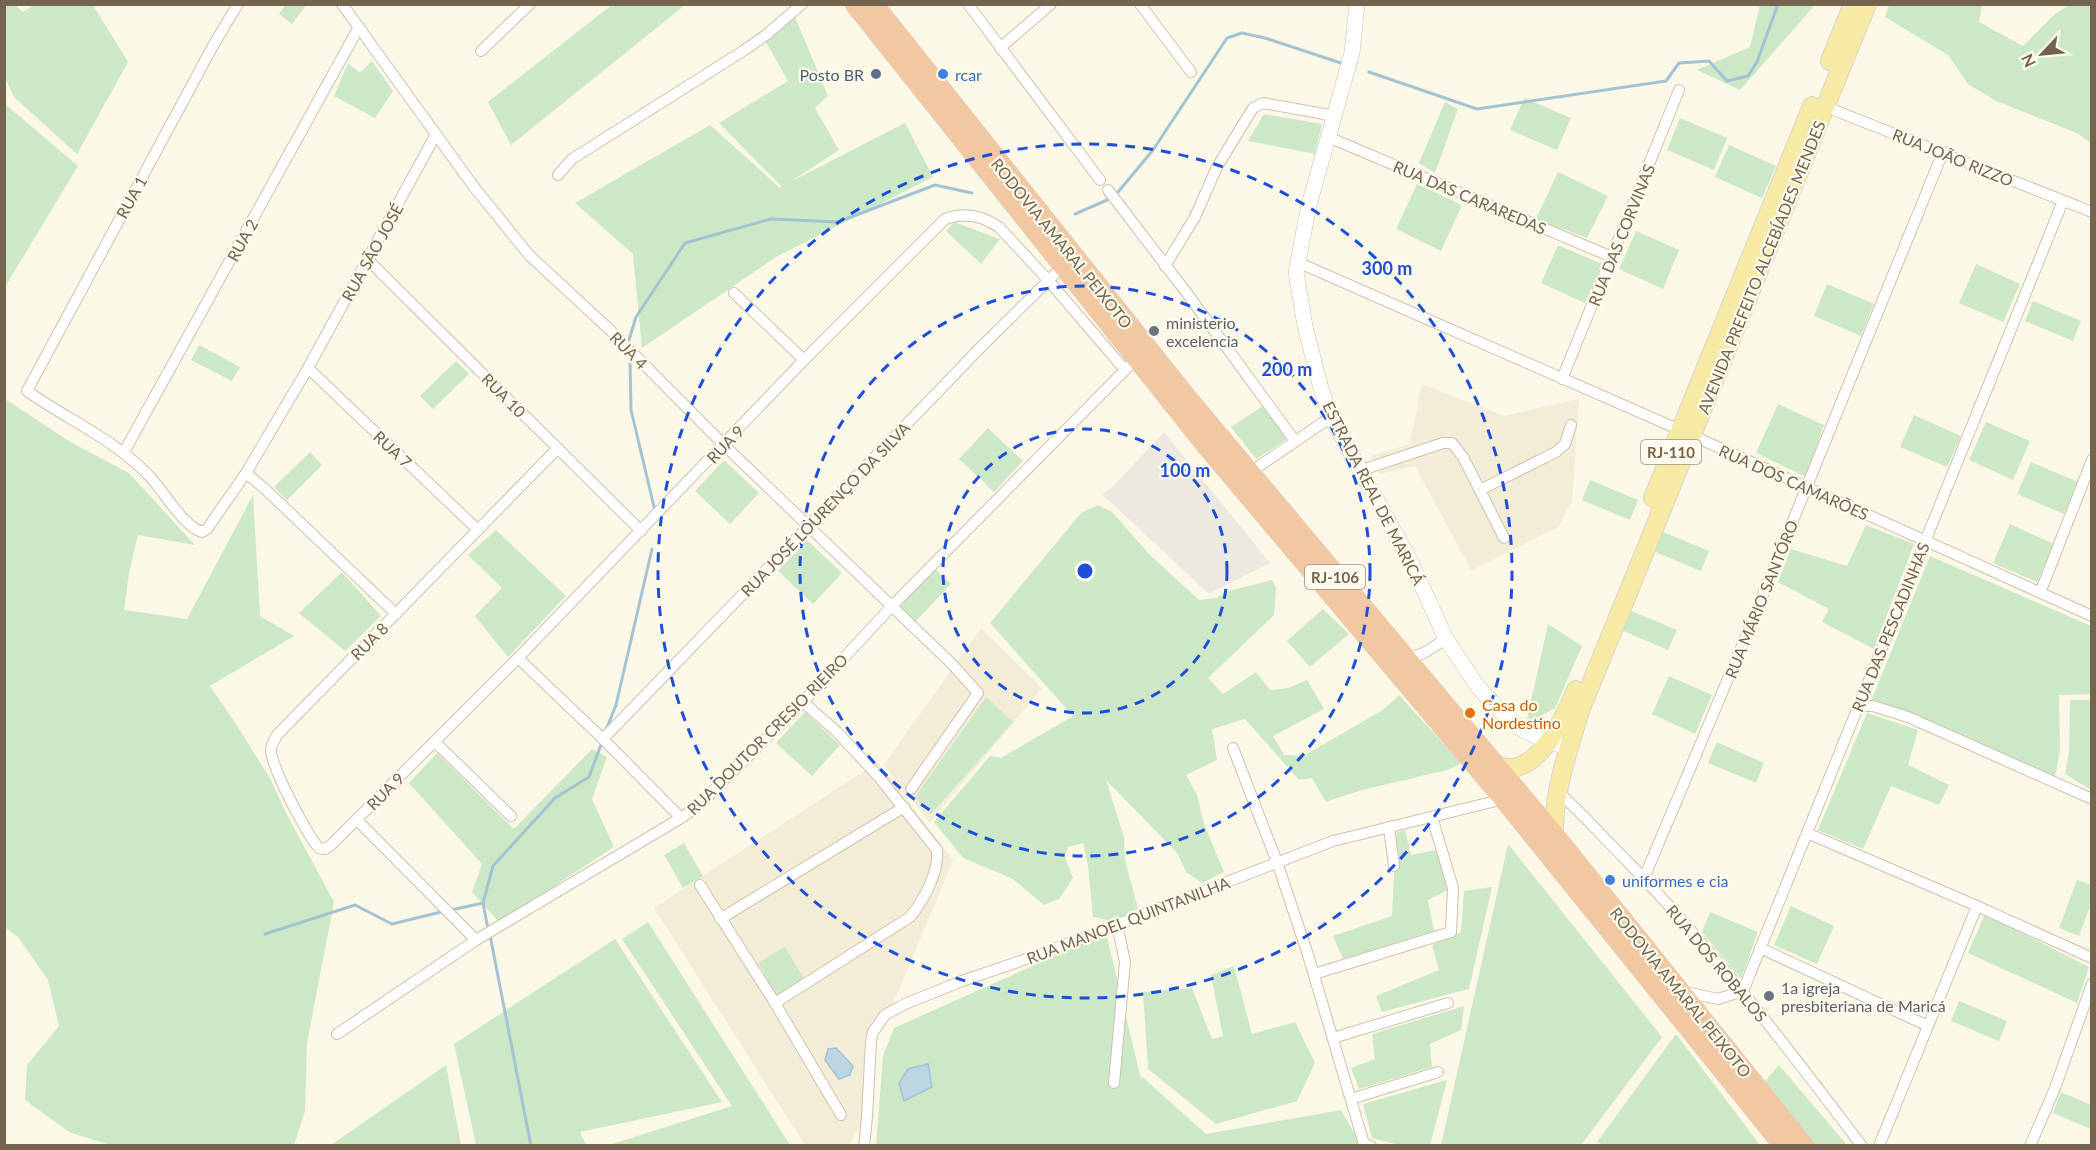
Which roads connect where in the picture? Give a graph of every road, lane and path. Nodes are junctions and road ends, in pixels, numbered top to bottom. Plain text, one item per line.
1 (238, 4) edge
2 (342, 4) edge
3 (530, 4) edge
4 (801, 4) edge
5 (855, 4) edge
6 (873, 4) edge
7 (968, 4) edge
8 (1051, 4) edge
9 (1140, 4) edge
10 (1357, 4) edge
11 (1853, 4) edge
12 (1867, 4) edge
13 (359, 27) junction
14 (1000, 48) junction
15 (481, 51) dead end
16 (1191, 72) dead end
17 (1679, 90) dead end
18 (1820, 104) junction
19 (1335, 116) junction
20 (435, 135) junction
21 (1329, 137) junction
22 (1943, 152) junction
23 (558, 176) dead end
24 (1100, 180) dead end
25 (1108, 190) dead end
26 (2063, 201) junction
27 (2091, 212) edge
28 (1612, 257) junction
29 (367, 259) junction
30 (1297, 262) junction
31 (1165, 266) junction
32 (1055, 274) junction
33 (734, 293) dead end
34 (804, 360) junction
35 (1130, 365) junction
36 (308, 369) junction
37 (1562, 379) junction
38 (1331, 417) junction
39 (1571, 425) dead end
40 (1686, 433) junction
41 (1296, 441) junction
42 (724, 445) junction
43 (558, 448) junction
44 (124, 452) junction
45 (2091, 460) edge
46 (1362, 470) junction
47 (246, 473) junction
48 (1249, 473) junction
49 (1807, 488) junction
50 (1480, 490) junction
51 (808, 526) junction
52 (478, 530) junction
53 (641, 531) junction
54 (1504, 538) dead end
55 (1925, 541) junction
56 (2040, 593) junction
57 (891, 607) junction
58 (396, 614) junction
59 (2091, 616) edge
60 (1446, 639) junction
61 (518, 658) junction
62 (1413, 661) junction
63 (1584, 686) junction
64 (803, 702) junction
65 (1858, 706) junction
66 (603, 739) junction
67 (435, 742) junction
68 (1549, 742) junction
69 (1569, 747) junction
70 (1233, 748) dead end
71 (1495, 765) junction
72 (911, 789) dead end
73 (1558, 792) junction
74 (1504, 799) junction
75 (2091, 799) edge
76 (904, 807) junction
77 (510, 816) dead end
78 (1432, 817) junction
79 (681, 819) junction
80 (357, 820) junction
81 (1389, 826) junction
82 (1807, 833) junction
83 (1554, 836) junction
84 (331, 845) joint
85 (1277, 862) junction
86 (1394, 866) dead end
87 (1644, 878) junction
88 (700, 885) dead end
89 (1977, 906) junction
90 (720, 918) junction
91 (1117, 924) junction
92 (485, 935) junction
93 (1761, 948) junction
94 (2091, 958) edge
95 (1314, 974) junction
96 (2091, 984) edge
97 (1678, 990) junction
98 (1743, 991) junction
99 (775, 1003) junction
100 (1448, 1003) dead end
101 (1928, 1026) junction
102 (337, 1034) dead end
103 (1334, 1038) junction
104 (1438, 1072) dead end
105 (1114, 1083) dead end
106 (1352, 1099) junction
107 (841, 1115) dead end
108 (864, 1146) edge
109 (1371, 1146) edge
110 (1784, 1146) edge
111 (1804, 1146) edge
112 (1862, 1146) edge
113 (1880, 1146) edge
114 (2030, 1146) edge

1 - 44 street, RUA 1
2 - 13 street, RUA 4
3 - 15 street
4 - 23 street
5 - 32 highway, RODOVIA AMARAL PEIXOTO / RJ-106
6 - 48 highway, RODOVIA AMARAL PEIXOTO / RJ-106
7 - 14 street
8 - 14 street
9 - 16 street
10 - 19 main road, ESTRADA REAL DE MARICÁ
11 - 18 main road, AVENIDA PREFEITO ALCEBÍADES MENDES / RJ-110
12 - 18 main road, AVENIDA PREFEITO ALCEBÍADES MENDES / RJ-110
13 - 20 street, RUA 4
13 - 44 street, RUA 2
14 - 24 street
17 - 28 street, RUA DAS CORVINAS
18 - 22 street, RUA JOÃO RIZZO
18 - 40 main road, AVENIDA PREFEITO ALCEBÍADES MENDES / RJ-110
19 - 21 main road, ESTRADA REAL DE MARICÁ
19 - 31 street
20 - 29 street, RUA SÃO JOSÉ
20 - 42 street, RUA 4
21 - 28 street, RUA DAS CARAREDAS
21 - 30 main road, ESTRADA REAL DE MARICÁ
22 - 26 street, RUA JOÃO RIZZO
22 - 49 street, RUA MÁRIO SANTÓRO
25 - 31 street
26 - 27 street, RUA JOÃO RIZZO
26 - 55 street, RUA DAS PESCADINHAS
28 - 37 street, RUA DAS CORVINAS
29 - 36 street, RUA SÃO JOSÉ
29 - 43 street, RUA 10
30 - 37 street, RUA DOS CAMARÕES
30 - 38 main road, ESTRADA REAL DE MARICÁ
31 - 41 street
32 - 34 street, RUA 9
32 - 35 highway, RODOVIA AMARAL PEIXOTO / RJ-106
32 - 51 street, RUA JOSÉ LOURENÇO DA SILVA
33 - 34 street
34 - 42 street, RUA 9
35 - 57 street, RUA DOUTOR CRESIO RIEIRO
35 - 74 highway, RODOVIA AMARAL PEIXOTO / RJ-106
36 - 47 street, RUA SÃO JOSÉ
36 - 52 street, RUA 7
37 - 40 street, RUA DOS CAMARÕES
38 - 41 street
38 - 46 main road, ESTRADA REAL DE MARICÁ
39 - 50 street
40 - 49 street, RUA DOS CAMARÕES
40 - 63 main road, AVENIDA PREFEITO ALCEBÍADES MENDES / RJ-110
41 - 48 street
42 - 51 street, RUA 4
42 - 53 street, RUA 9
43 - 52 street, RUA 8
43 - 53 street, RUA 10
44 - 47 street, RUA SÃO JOSÉ
45 - 56 street
46 - 50 street
46 - 60 main road, ESTRADA REAL DE MARICÁ
47 - 58 street
48 - 62 highway, RODOVIA AMARAL PEIXOTO / RJ-106
49 - 55 street, RUA DOS CAMARÕES
49 - 87 street, RUA MÁRIO SANTÓRO
50 - 54 street
51 - 57 street, RUA 4
51 - 66 street, RUA JOSÉ LOURENÇO DA SILVA
52 - 58 street, RUA 8
53 - 61 street, RUA 9
55 - 56 street, RUA DOS CAMARÕES
55 - 65 street, RUA DAS PESCADINHAS
56 - 59 street, RUA DOS CAMARÕES
57 - 64 street, RUA DOUTOR CRESIO RIEIRO
57 - 72 street, RUA 4
58 - 84 street, RUA 8
60 - 62 street
60 - 68 main road, ESTRADA REAL DE MARICÁ
61 - 66 street
61 - 67 street, RUA 9
62 - 71 highway, RODOVIA AMARAL PEIXOTO / RJ-106
63 - 68 main road, AVENIDA PREFEITO ALCEBÍADES MENDES / RJ-110
63 - 69 main road, AVENIDA PREFEITO ALCEBÍADES MENDES / RJ-110
64 - 76 street
64 - 79 street, RUA DOUTOR CRESIO RIEIRO
65 - 75 street
65 - 82 street, RUA DAS PESCADINHAS
66 - 79 street
67 - 77 street
67 - 80 street, RUA 9
68 - 69 main road, ESTRADA REAL DE MARICÁ
68 - 71 main road, AVENIDA PREFEITO ALCEBÍADES MENDES / RJ-110
69 - 73 main road, AVENIDA PREFEITO ALCEBÍADES MENDES / RJ-110
70 - 85 street
71 - 83 highway, RODOVIA AMARAL PEIXOTO / RJ-106
73 - 83 main road, AVENIDA PREFEITO ALCEBÍADES MENDES / RJ-110
73 - 87 street, RUA DOS ROBALOS
74 - 78 street, RUA MANOEL QUINTANILHA
74 - 110 highway, RODOVIA AMARAL PEIXOTO / RJ-106
76 - 90 street
76 - 99 street
78 - 81 street, RUA MANOEL QUINTANILHA
78 - 95 street
79 - 92 street, RUA DOUTOR CRESIO RIEIRO
80 - 84 street, RUA 9
80 - 92 street
81 - 85 street, RUA MANOEL QUINTANILHA
81 - 86 street
82 - 89 street
82 - 93 street, RUA DAS PESCADINHAS
83 - 97 highway, RODOVIA AMARAL PEIXOTO / RJ-106
85 - 91 street, RUA MANOEL QUINTANILHA
85 - 95 street
87 - 98 street, RUA DOS ROBALOS
88 - 90 street
89 - 94 street
89 - 101 street
90 - 99 street
91 - 105 street
91 - 108 street, RUA MANOEL QUINTANILHA
92 - 102 street, RUA DOUTOR CRESIO RIEIRO
93 - 98 street, RUA DAS PESCADINHAS
93 - 101 street
95 - 103 street
96 - 114 street
97 - 98 street
97 - 111 highway, RODOVIA AMARAL PEIXOTO / RJ-106
98 - 112 street, RUA DOS ROBALOS
99 - 107 street
100 - 103 street
101 - 113 street
103 - 106 street
104 - 106 street
106 - 109 street

